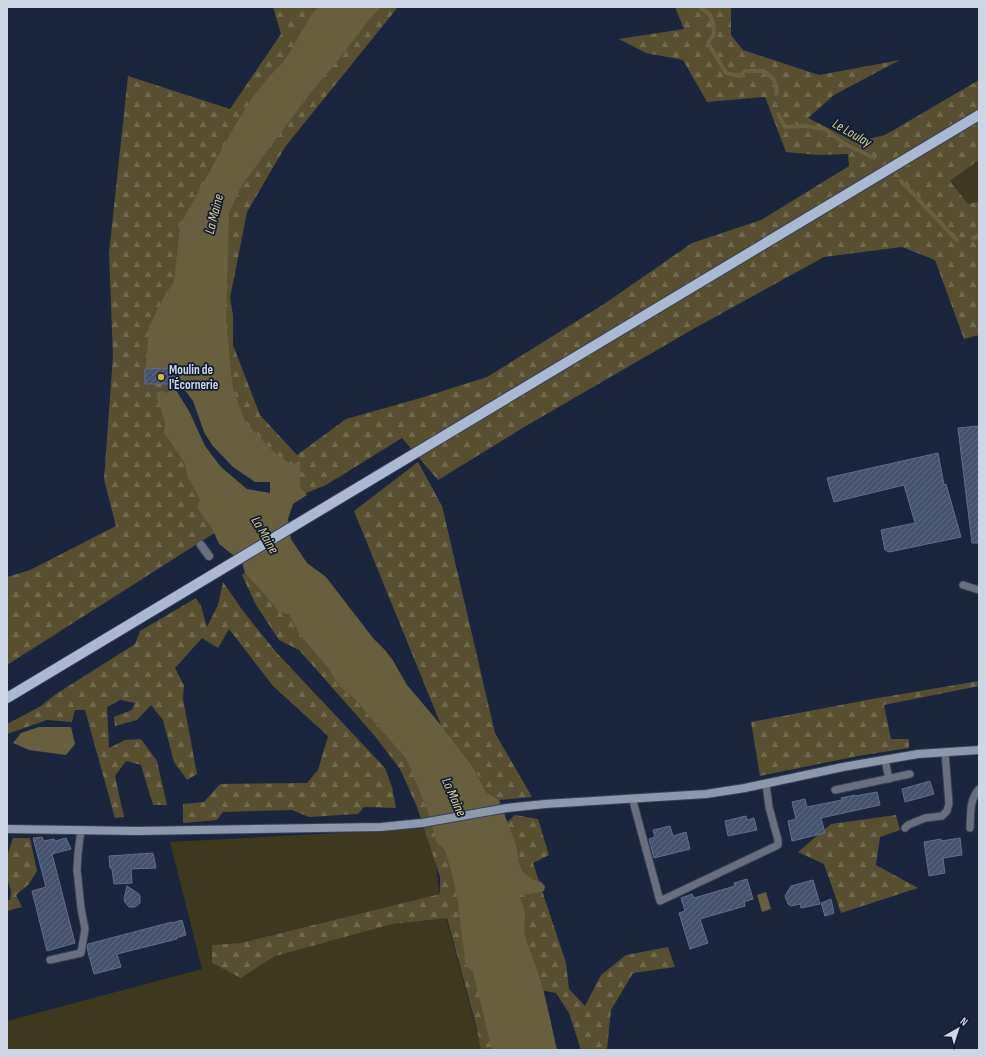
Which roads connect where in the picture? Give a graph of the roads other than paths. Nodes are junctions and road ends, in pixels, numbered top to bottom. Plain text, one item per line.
1 (979, 115) edge
2 (201, 545) dead end
3 (209, 556) dead end
4 (963, 585) dead end
5 (979, 590) edge
6 (7, 698) edge
7 (979, 750) edge
8 (945, 752) junction
9 (885, 760) junction
10 (910, 774) dead end
11 (889, 779) junction
12 (766, 784) junction
13 (979, 789) edge
14 (835, 790) dead end
15 (633, 798) junction
16 (905, 828) dead end
17 (970, 828) dead end
18 (7, 829) edge
19 (81, 830) junction
20 (50, 960) dead end

1 - 6 main road
2 - 3 street
4 - 5 lane
7 - 8 street
8 - 9 street
8 - 16 lane
9 - 11 lane
9 - 12 street
10 - 11 lane
11 - 14 lane
12 - 15 street
12 - 15 lane
13 - 17 lane
15 - 19 street
18 - 19 street
19 - 20 lane

